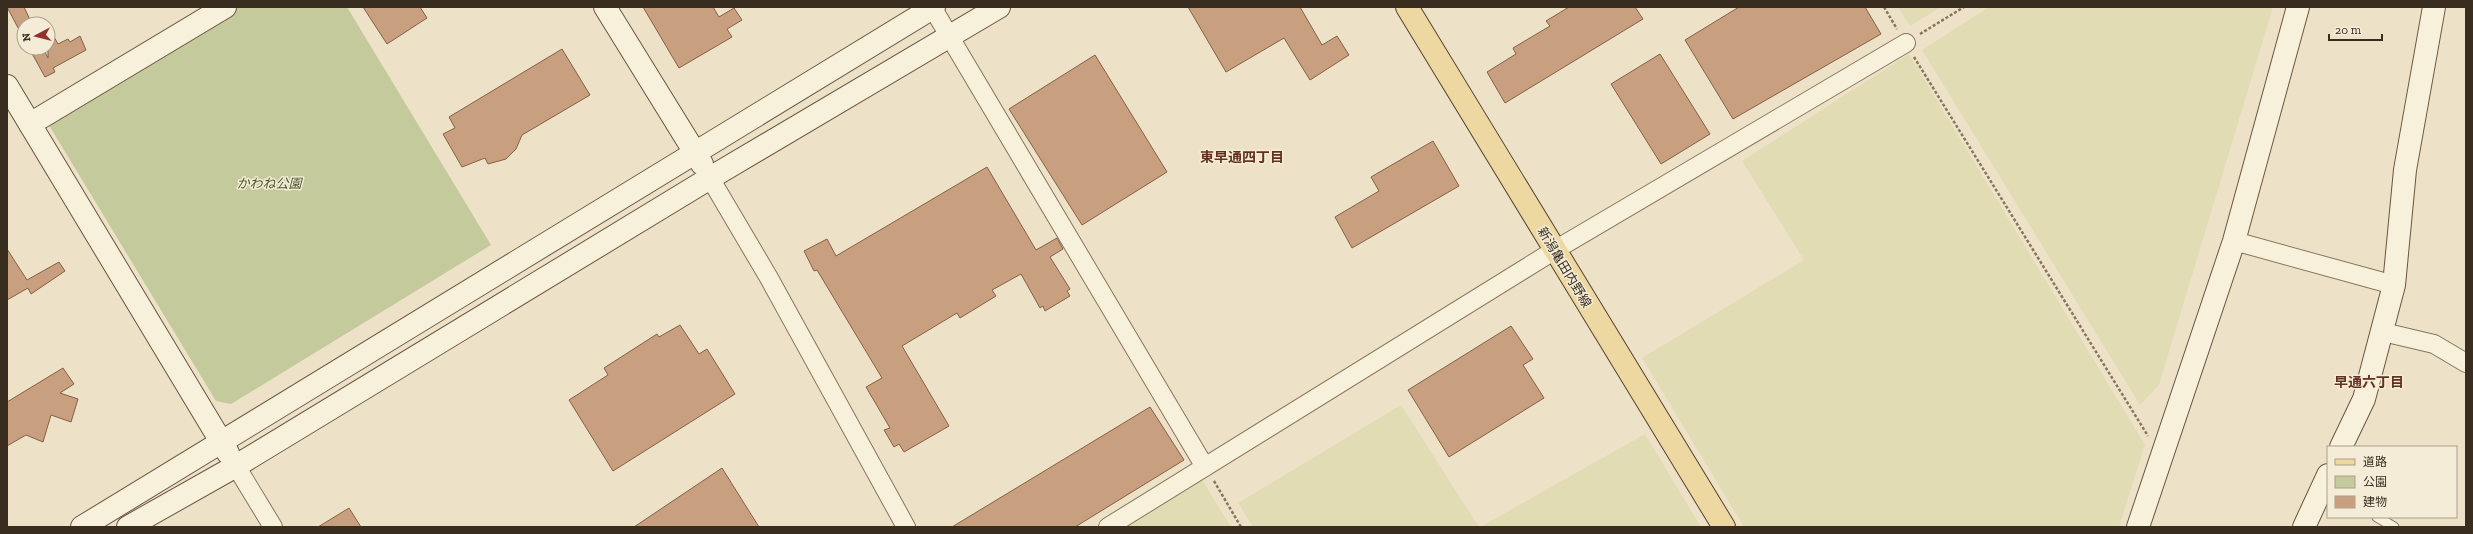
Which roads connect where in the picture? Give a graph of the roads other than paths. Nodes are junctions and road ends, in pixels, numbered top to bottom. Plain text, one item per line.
1 (225, 7) edge
2 (604, 7) edge
3 (933, 7) edge
4 (999, 7) edge
5 (1407, 7) edge
6 (2298, 7) edge
7 (2434, 7) edge
8 (950, 37) junction
9 (1906, 43) road end
10 (7, 86) edge
11 (30, 124) junction
12 (695, 152) junction
13 (710, 178) junction
14 (2234, 241) junction
15 (1555, 250) junction
16 (2394, 285) junction
17 (2383, 332) junction
18 (2466, 363) edge
19 (221, 441) junction
20 (2341, 446) edge
21 (236, 466) junction
22 (1205, 467) junction
23 (2326, 486) edge
24 (2379, 518) edge
25 (82, 527) edge
26 (128, 527) edge
27 (273, 527) edge
28 (906, 527) edge
29 (1108, 527) edge
30 (1724, 527) edge
31 (2138, 527) edge
32 (2304, 527) edge
33 (2394, 527) edge

1 - 11 street
2 - 12 street
3 - 8 street
3 - 12 street
4 - 8 street
5 - 15 main road, 新潟亀田内野線
6 - 14 street
7 - 16 street
8 - 13 street
8 - 22 street
9 - 15 street
10 - 11 street
11 - 19 street
12 - 13 street
12 - 19 street
13 - 21 street
13 - 28 street
14 - 16 street
14 - 31 street
15 - 22 street
15 - 30 main road, 新潟亀田内野線
16 - 17 street
17 - 18 street
17 - 20 street
19 - 21 street
19 - 25 street
21 - 26 street
21 - 27 street
22 - 29 street
23 - 32 street
24 - 33 lane

